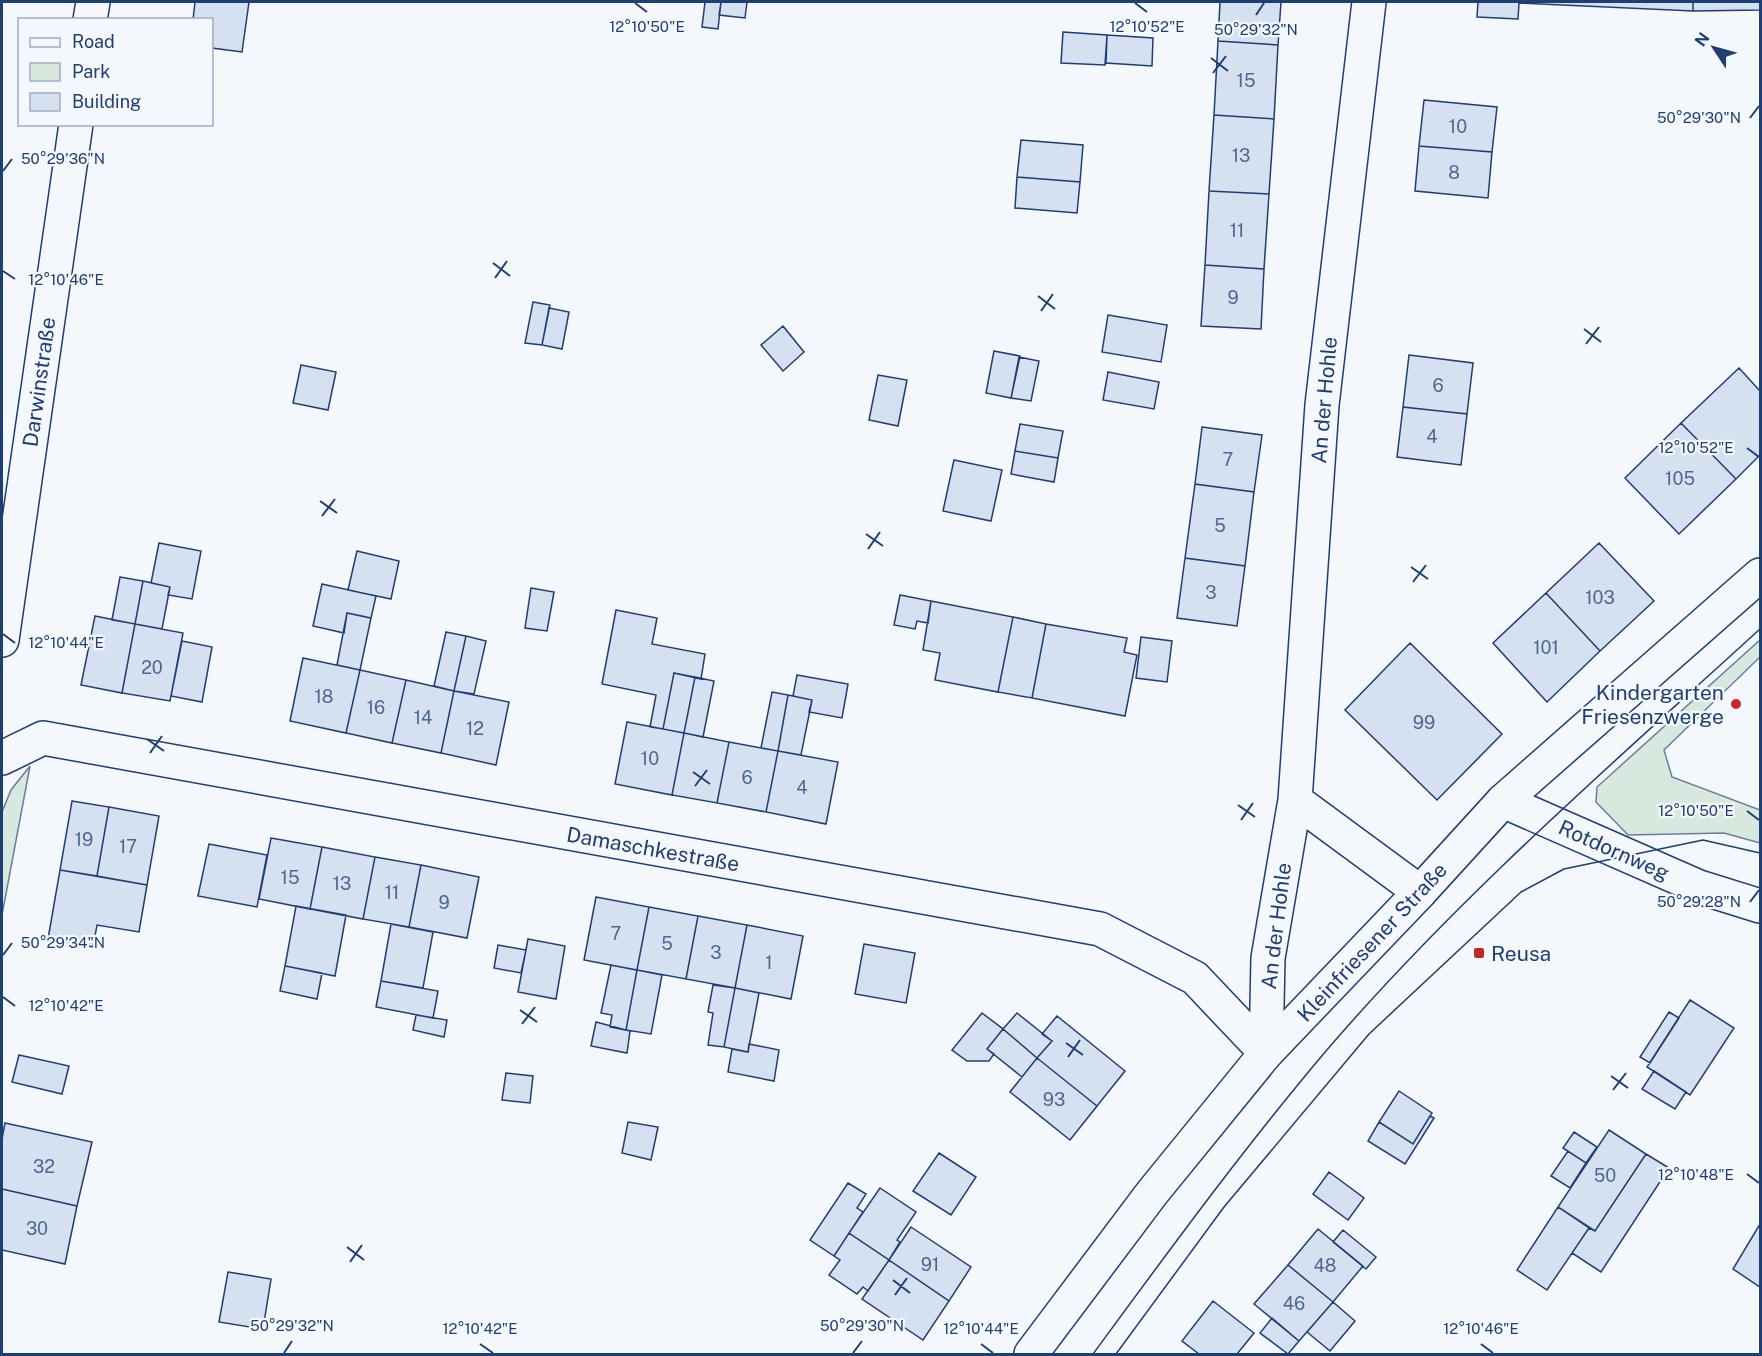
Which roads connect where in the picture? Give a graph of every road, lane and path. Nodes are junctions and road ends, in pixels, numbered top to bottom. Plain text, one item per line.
1 (93, 2) edge
2 (1369, 2) edge
3 (90, 18) edge
4 (76, 126) edge
5 (1761, 575) edge
6 (2, 640) edge
7 (2, 758) edge
8 (1294, 800) junction
9 (1503, 801) junction
10 (1420, 892) junction
11 (1761, 906) edge
12 (1266, 1053) junction
13 (1031, 1354) edge

1 - 3 street
2 - 8 street, An der Hohle
4 - 6 street, Darwinstraße
5 - 9 street, Kleinfriesener Straße
7 - 12 street, Damaschkestraße
8 - 10 street
8 - 12 street, An der Hohle
9 - 10 street, Kleinfriesener Straße
9 - 11 street, Rotdornweg
10 - 12 street, Kleinfriesener Straße
12 - 13 street, Kleinfriesener Straße

